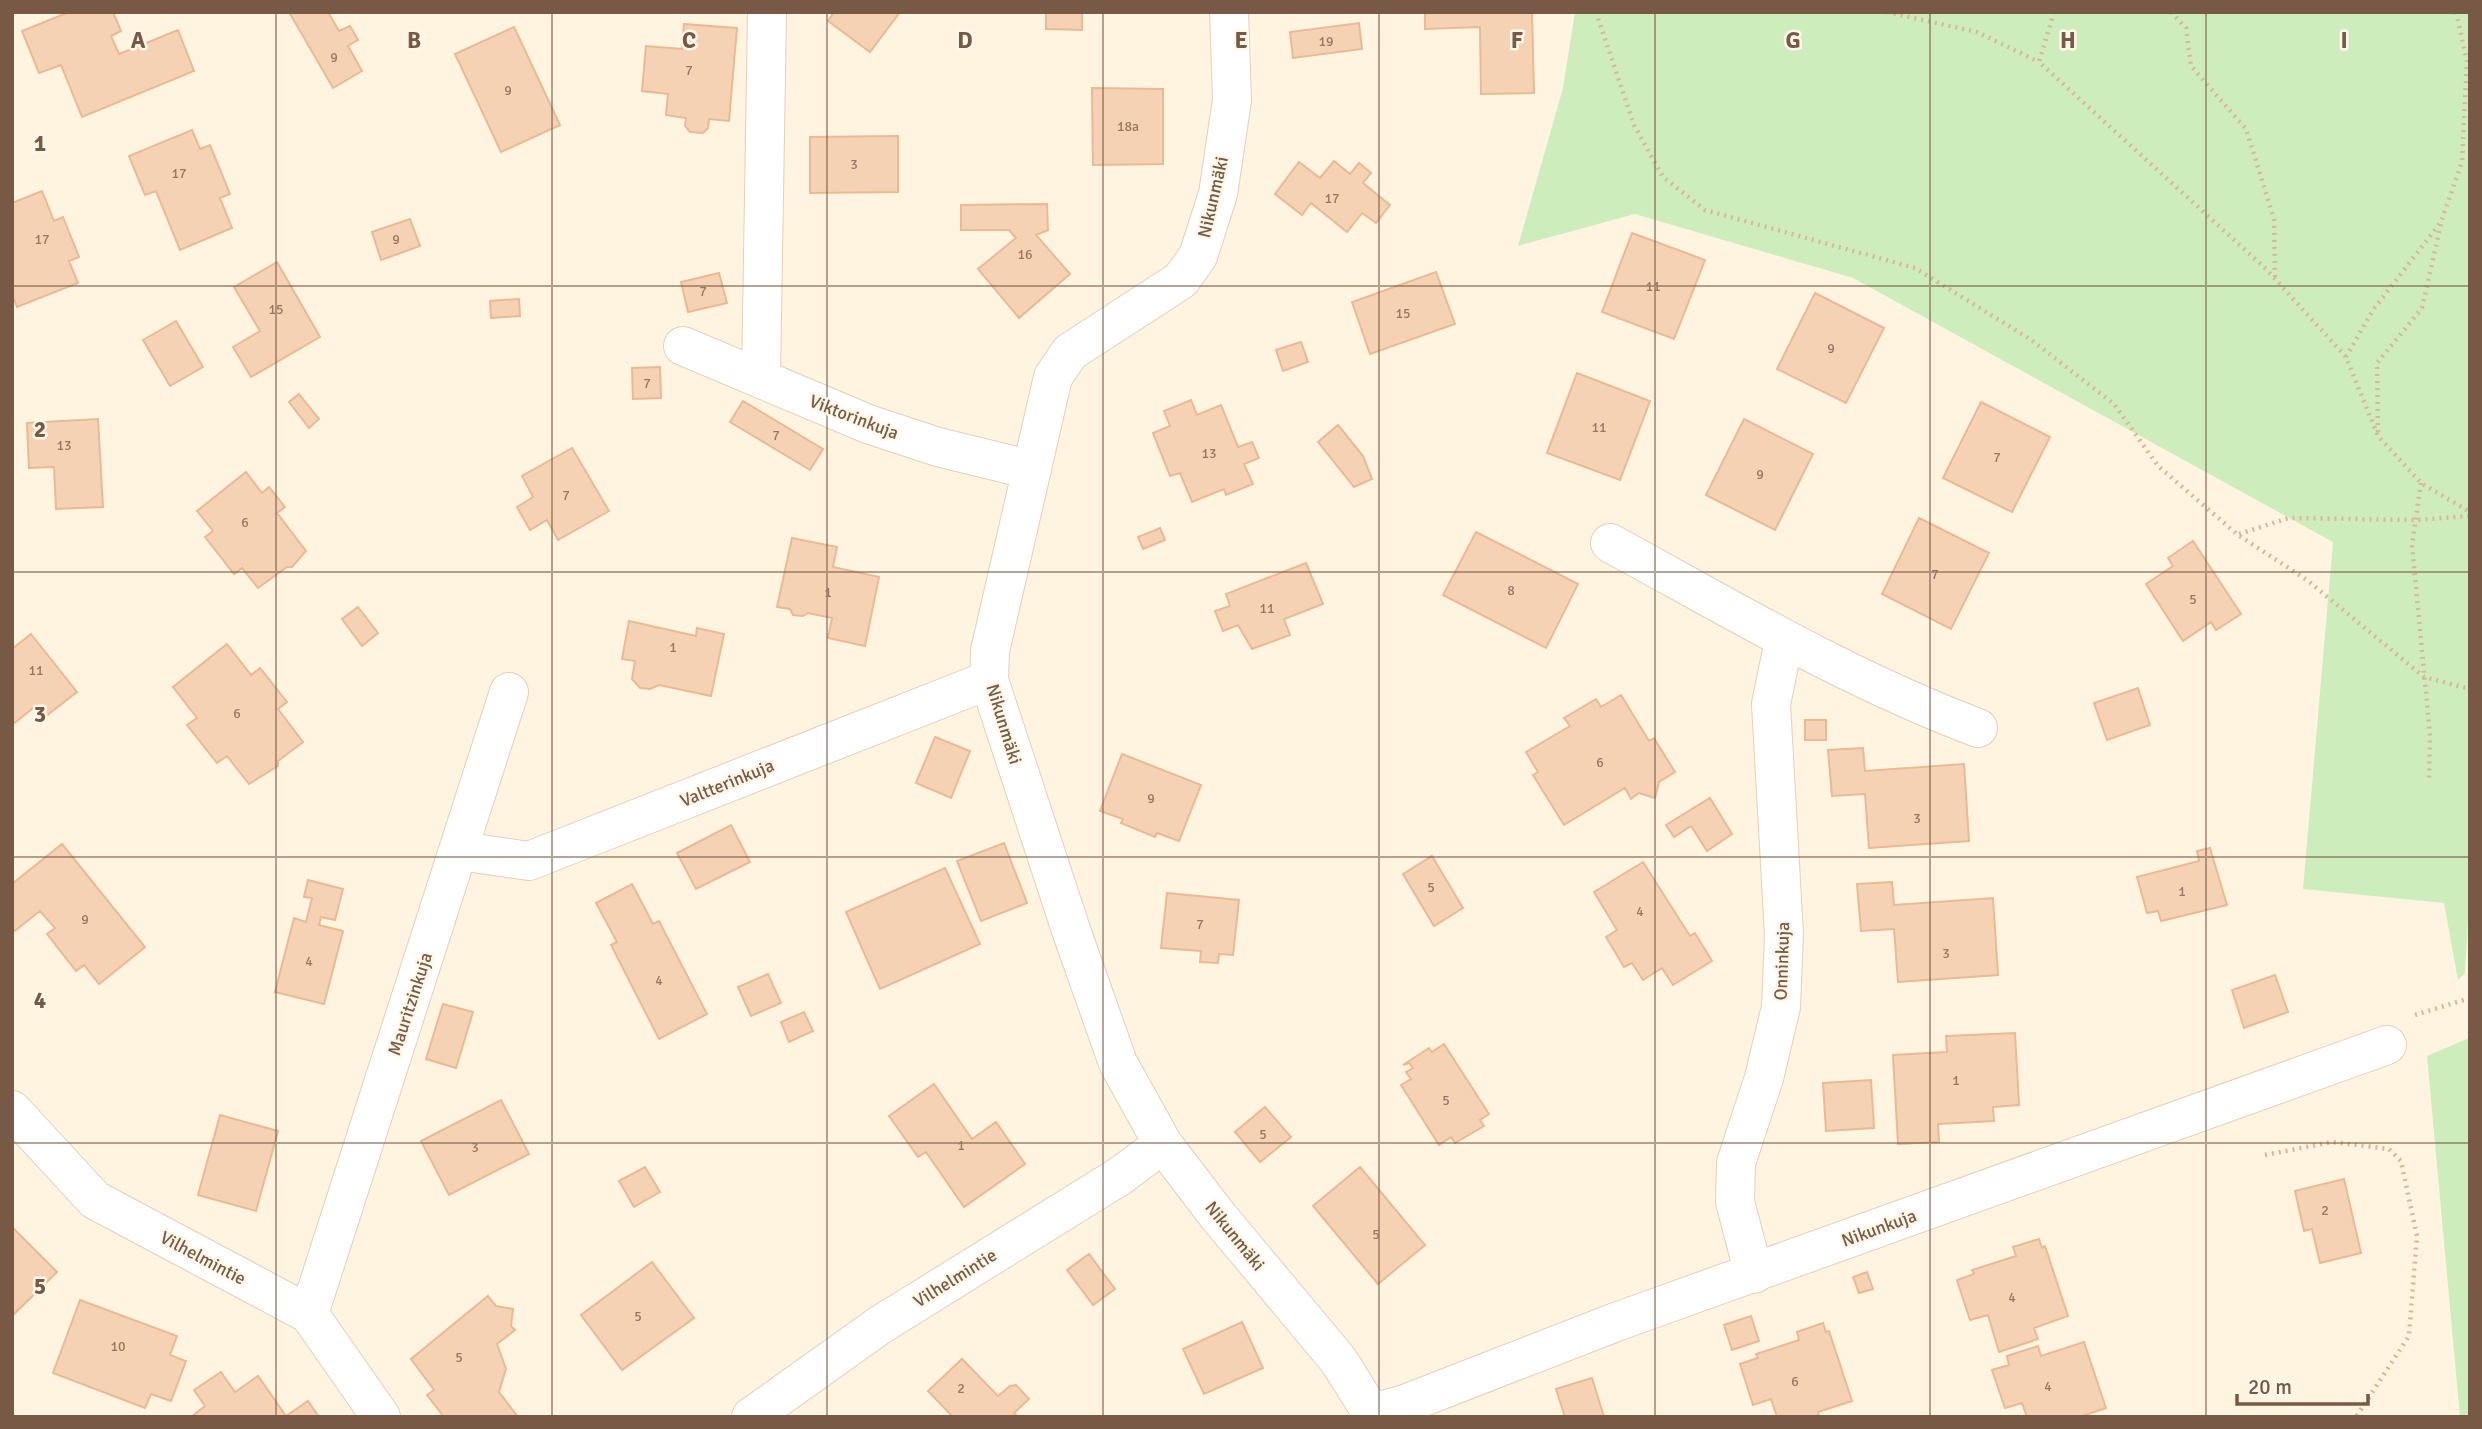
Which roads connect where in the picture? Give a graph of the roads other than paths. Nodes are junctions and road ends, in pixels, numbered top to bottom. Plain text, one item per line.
1 (767, 12) edge
2 (1229, 12) edge
3 (683, 346) dead end
4 (761, 379) junction
5 (1032, 470) junction
6 (1610, 543) dead end
7 (1784, 641) junction
8 (989, 680) junction
9 (509, 692) dead end
10 (1978, 728) dead end
11 (460, 851) junction
12 (2387, 1045) dead end
13 (12, 1110) edge
14 (1163, 1144) junction
15 (1754, 1274) junction
16 (309, 1314) junction
17 (1373, 1415) edge
18 (381, 1417) edge
19 (751, 1417) edge

1 - 4 street
2 - 5 street, Nikunmäki
3 - 4 street, Viktorinkuja
4 - 5 street, Viktorinkuja
5 - 8 street, Nikunmäki
6 - 7 street
7 - 10 street
7 - 15 street, Onninkuja
8 - 11 street, Valtterinkuja
8 - 14 street, Nikunmäki
9 - 11 street, Mauritzinkuja
11 - 16 street, Mauritzinkuja
12 - 15 street, Nikunkuja
13 - 16 street, Vilhelmintie
14 - 17 street, Nikunmäki
14 - 19 street, Vilhelmintie
15 - 17 street, Nikunkuja
16 - 18 street, Vilhelmintie

